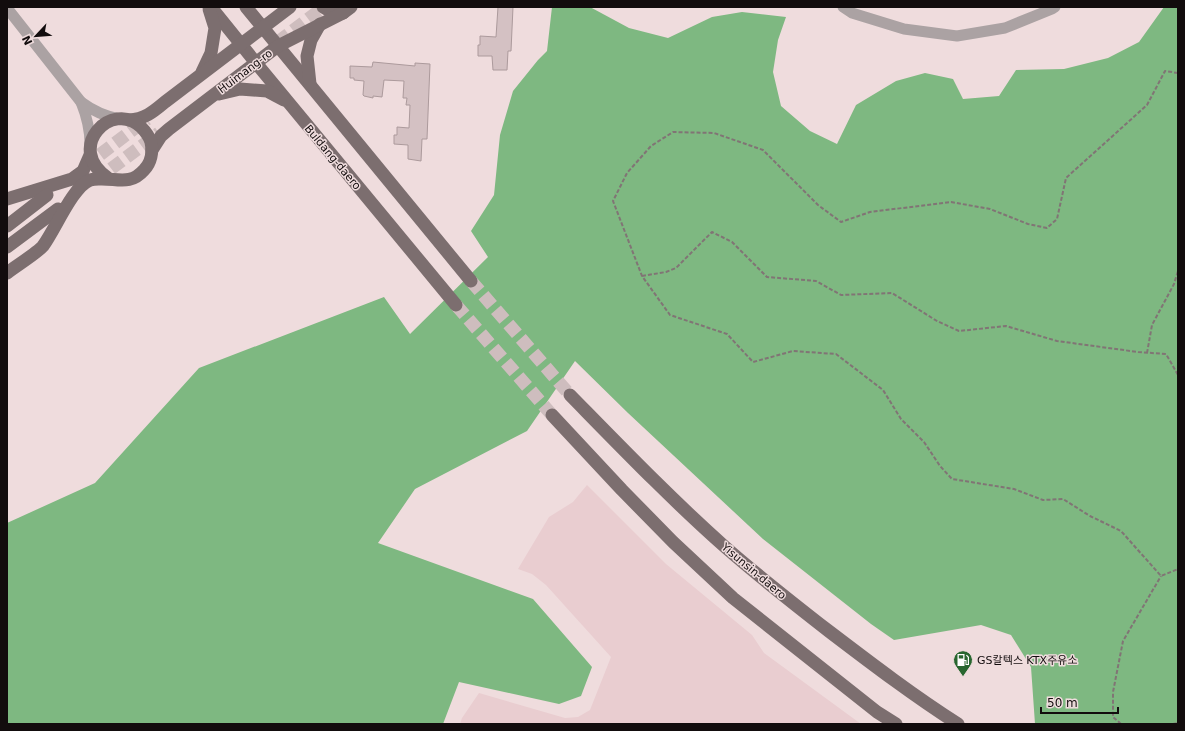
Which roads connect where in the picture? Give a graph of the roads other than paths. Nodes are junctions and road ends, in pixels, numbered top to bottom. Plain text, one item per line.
1 (210, 7) edge
2 (246, 7) edge
3 (290, 7) edge
4 (323, 7) edge
5 (843, 7) edge
6 (1055, 7) edge
7 (7, 8) edge
8 (347, 10) edge
9 (320, 24) junction
10 (263, 28) junction
11 (241, 45) junction
12 (278, 46) junction
13 (256, 63) junction
14 (199, 76) junction
15 (310, 84) junction
16 (215, 94) junction
17 (81, 102) junction
18 (288, 102) junction
19 (124, 120) junction
20 (90, 150) junction
21 (152, 150) junction
22 (108, 178) junction
23 (47, 195) dead end
24 (7, 198) edge
25 (58, 209) dead end
26 (7, 226) edge
27 (7, 247) edge
28 (7, 273) edge
29 (471, 281) tunnel mouth
30 (456, 305) tunnel mouth
31 (570, 395) tunnel mouth
32 (552, 415) tunnel mouth
33 (896, 724) edge
34 (958, 724) edge

1 - 11 main road, Buldang-daero
1 - 14 main road
2 - 10 main road
3 - 10 main road
4 - 8 main road
5 - 6 street
7 - 17 street
8 - 9 main road, Huimang-ro
9 - 12 main road, Huimang-ro
9 - 15 main road
10 - 11 main road
10 - 12 main road
11 - 13 main road, Buldang-daero
11 - 14 main road
12 - 13 main road, Huimang-ro
12 - 15 main road
13 - 16 main road, Huimang-ro
13 - 18 main road, Buldang-daero
14 - 19 main road
15 - 29 main road
16 - 18 main road
16 - 21 main road, Huimang-ro
17 - 19 street
17 - 20 street
18 - 30 main road, Buldang-daero
19 - 20 main road
19 - 21 main road
20 - 22 main road
20 - 24 main road
21 - 22 main road
22 - 28 main road
23 - 26 main road
25 - 27 main road
31 - 34 main road, Yisunsin-daero
32 - 33 main road

